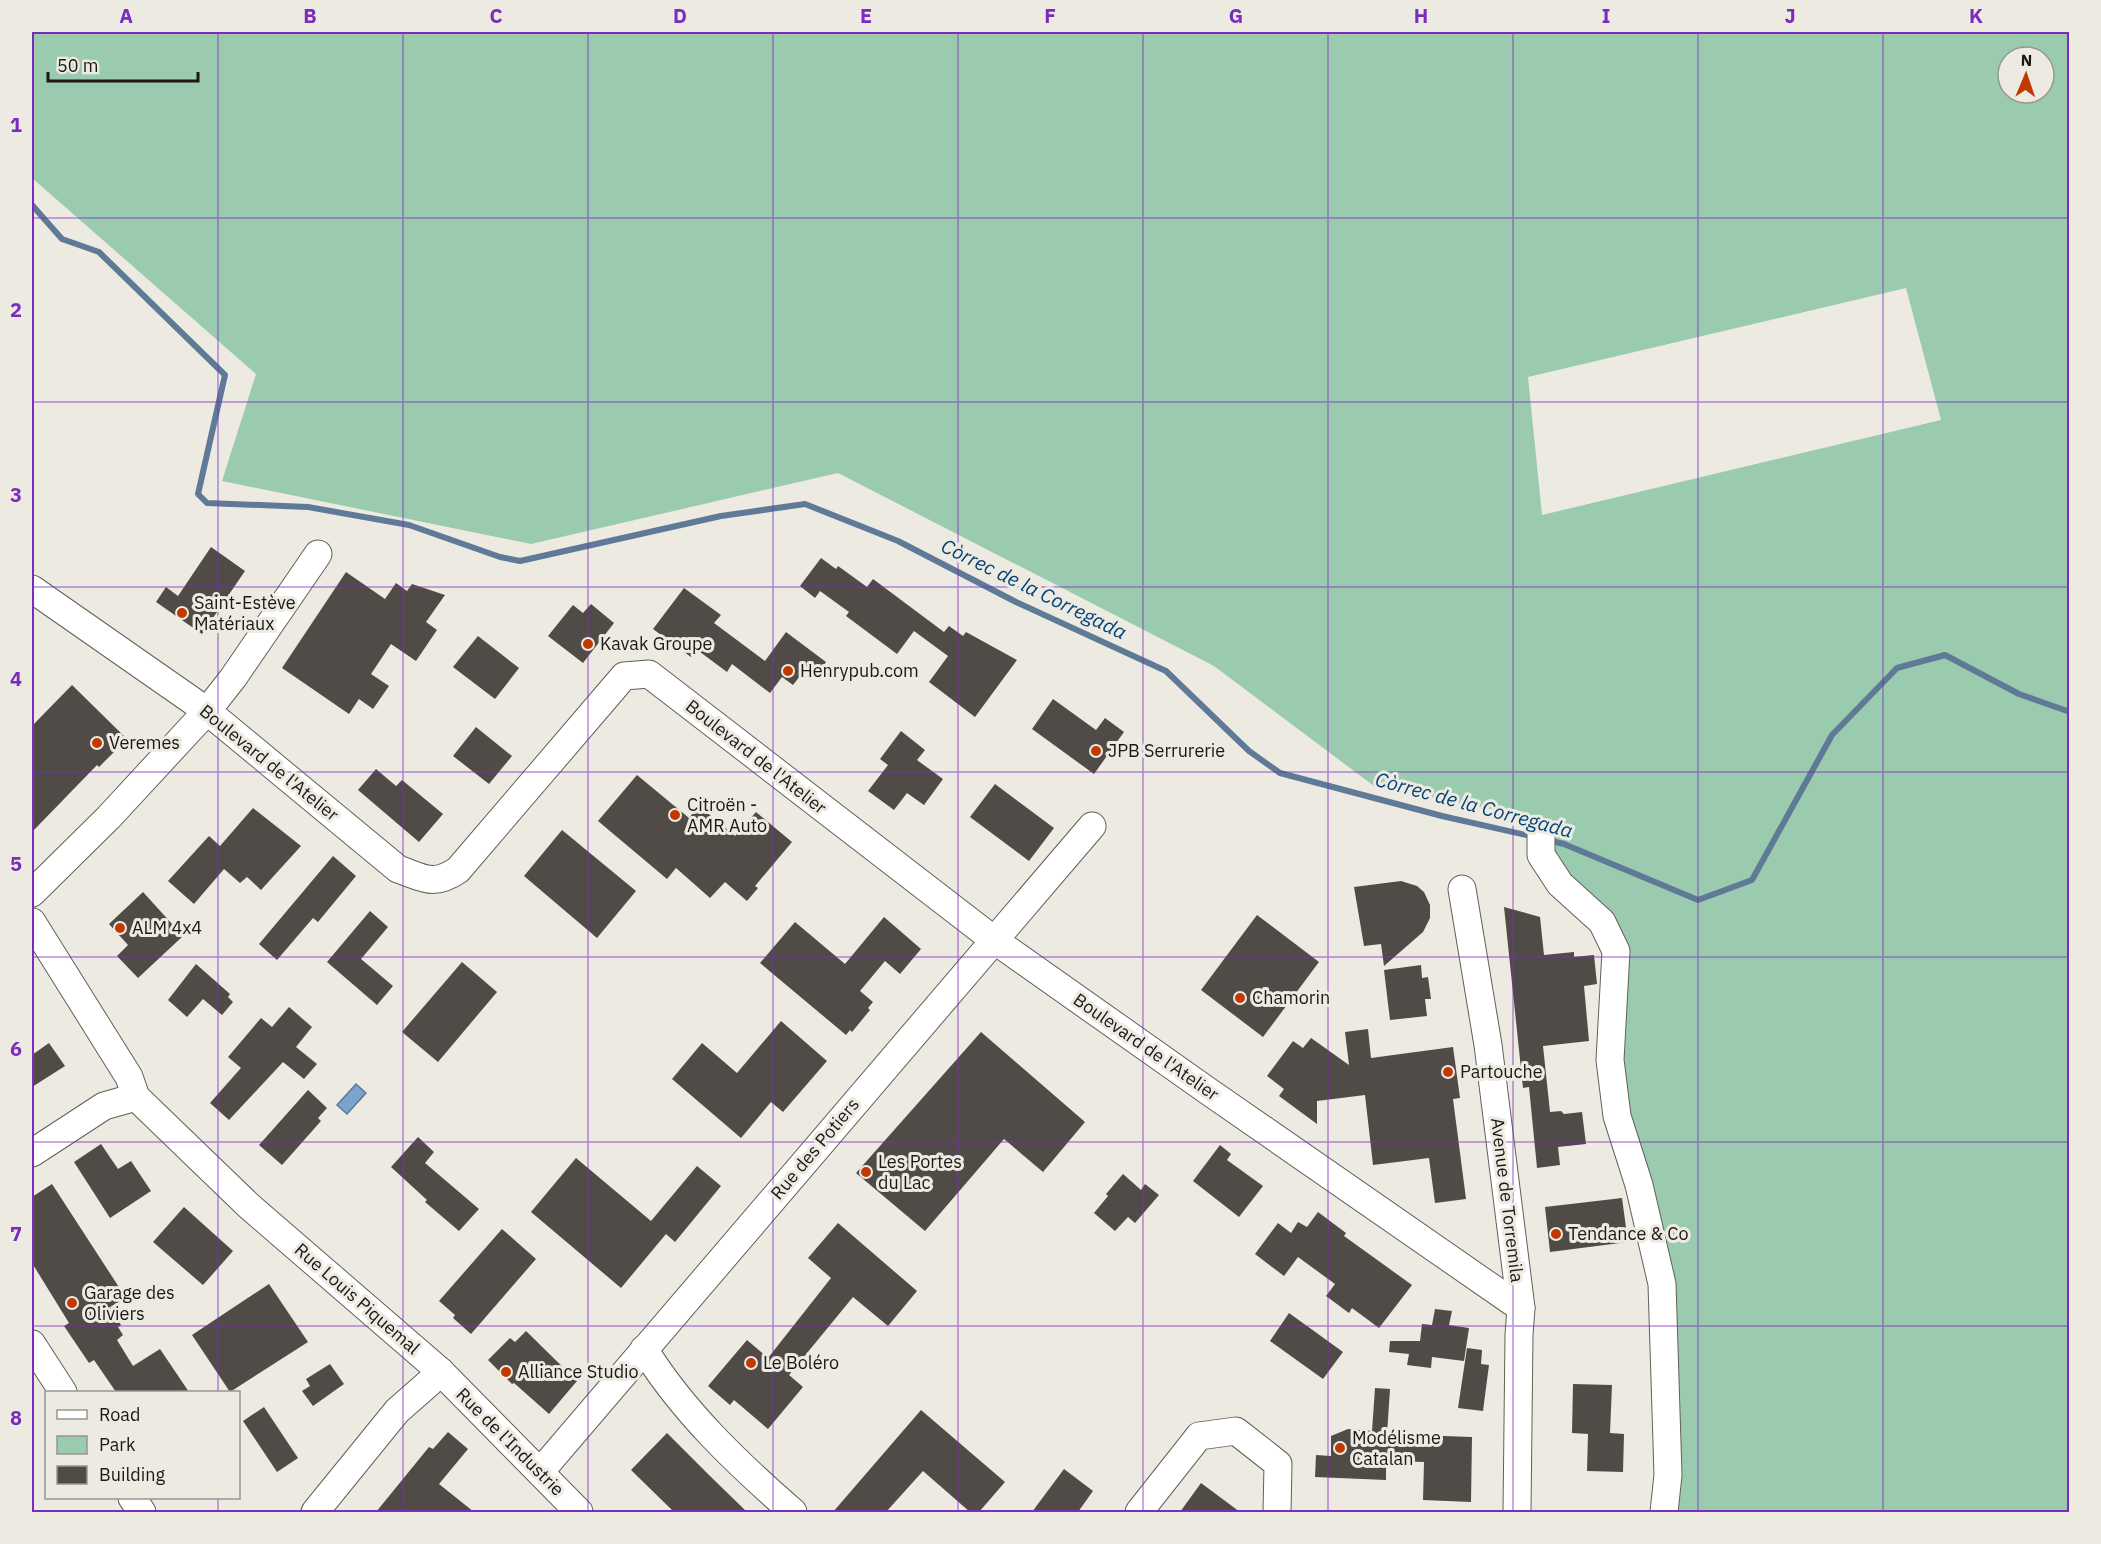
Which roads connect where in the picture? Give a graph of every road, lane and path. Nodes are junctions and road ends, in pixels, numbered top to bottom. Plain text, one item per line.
1 (318, 554) dead end
2 (32, 589) edge
3 (207, 711) junction
4 (1092, 826) dead end
5 (1540, 839) dead end
6 (1462, 889) dead end
7 (32, 893) edge
8 (32, 922) edge
9 (994, 940) junction
10 (136, 1097) junction
11 (32, 1154) edge
12 (1521, 1308) junction
13 (32, 1344) edge
14 (644, 1349) junction
15 (440, 1371) junction
16 (62, 1391) edge
17 (540, 1472) junction
18 (133, 1499) edge
19 (142, 1512) edge
20 (315, 1512) edge
21 (579, 1512) edge
22 (793, 1512) edge
23 (1139, 1512) edge
24 (1277, 1512) edge
25 (1517, 1512) edge
26 (1664, 1512) edge

1 - 3 street
2 - 3 street, Boulevard de l'Atelier
3 - 7 street
3 - 9 street, Boulevard de l'Atelier
4 - 9 street, Rue des Potiers
5 - 26 street
6 - 12 street, Avenue de Torremila
8 - 10 street, Rue Louis Piquemal
9 - 12 street, Boulevard de l'Atelier
9 - 14 street, Rue des Potiers
10 - 11 street
10 - 15 street, Rue Louis Piquemal
12 - 25 street, Avenue de Torremila
13 - 16 street
14 - 17 street, Rue des Potiers
14 - 22 street
15 - 17 street, Rue de l'Industrie
15 - 20 street
17 - 21 street, Rue de l'Industrie
18 - 19 street
23 - 24 street

